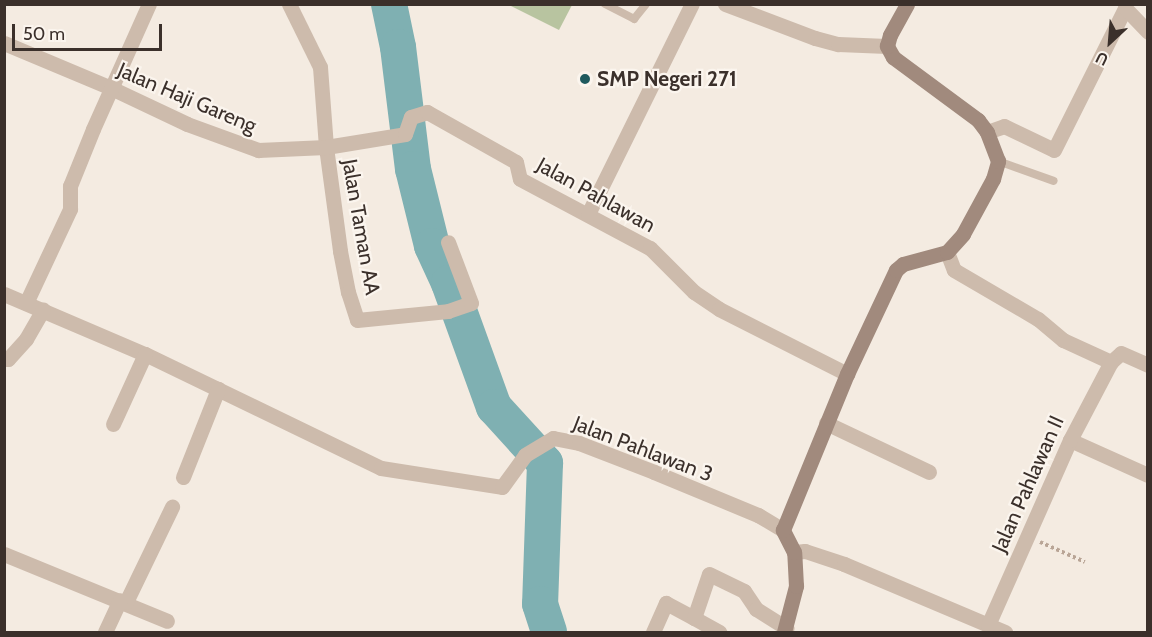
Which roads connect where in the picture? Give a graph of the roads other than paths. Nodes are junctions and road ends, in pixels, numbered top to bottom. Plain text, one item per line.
1 (150, 4) edge
2 (289, 4) edge
3 (605, 4) edge
4 (646, 4) edge
5 (907, 4) edge
6 (687, 6) edge
7 (730, 6) edge
8 (1121, 6) edge
9 (1148, 32) edge
10 (4, 43) edge
11 (887, 46) junction
12 (111, 88) junction
13 (987, 132) junction
14 (326, 147) junction
15 (998, 161) junction
16 (1054, 182) dead end
17 (588, 214) junction
18 (448, 242) dead end
19 (947, 252) junction
20 (4, 294) edge
21 (26, 303) junction
22 (44, 309) junction
23 (145, 354) junction
24 (4, 359) edge
25 (1111, 362) junction
26 (1148, 365) edge
27 (847, 374) junction
28 (218, 389) junction
29 (826, 423) junction
30 (113, 424) dead end
31 (1070, 440) junction
32 (929, 472) dead end
33 (1148, 475) edge
34 (183, 477) dead end
35 (172, 507) dead end
36 (783, 530) junction
37 (794, 552) junction
38 (4, 554) edge
39 (123, 601) junction
40 (694, 618) junction
41 (167, 621) dead end
42 (988, 625) junction
43 (785, 631) edge
44 (105, 633) edge
45 (653, 633) edge
46 (719, 633) edge
47 (1005, 633) edge

1 - 12 street
2 - 14 street, Jalan Taman AA
3 - 4 lane
5 - 11 street
6 - 17 street
7 - 11 street
8 - 9 street
8 - 13 street
10 - 12 street, Jalan Haji Gareng
11 - 13 street
12 - 14 street, Jalan Haji Gareng
12 - 21 street
13 - 15 street
14 - 17 street, Jalan Pahlawan
14 - 18 street, Jalan Taman AA
15 - 16 lane
15 - 19 street
17 - 27 street, Jalan Pahlawan
19 - 25 street
19 - 27 street
20 - 21 street
21 - 22 street
22 - 23 street
22 - 24 street
23 - 28 street
23 - 30 street
25 - 26 street
25 - 31 street, Jalan Pahlawan II
27 - 29 street
28 - 34 street
28 - 36 street, Jalan Pahlawan 3
29 - 32 street
29 - 36 street
31 - 33 street
31 - 42 street, Jalan Pahlawan II
35 - 39 street
36 - 37 street
37 - 42 street
37 - 43 street
38 - 39 street
39 - 41 street
39 - 44 street
40 - 43 street
40 - 45 street
40 - 46 street
42 - 47 street

